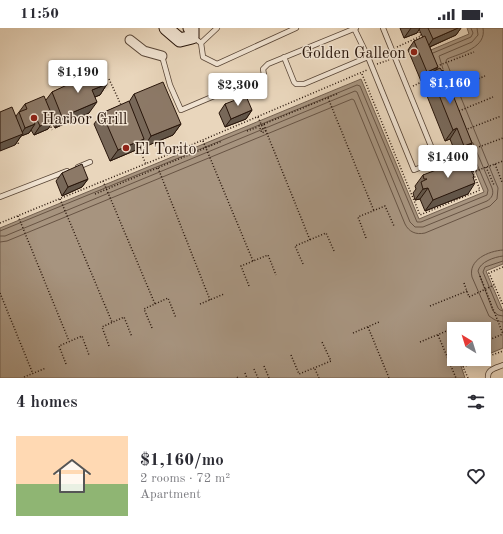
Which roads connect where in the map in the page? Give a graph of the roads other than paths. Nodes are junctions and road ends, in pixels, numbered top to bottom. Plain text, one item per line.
1 (166, 28) edge
2 (218, 28) edge
3 (296, 28) edge
4 (355, 28) edge
5 (383, 28) edge
6 (194, 36) edge
7 (130, 40) dead end
8 (162, 56) joint
9 (284, 57) junction
10 (368, 57) junction
11 (90, 162) dead end
12 (0, 197) edge
13 (503, 365) edge
14 (488, 378) edge

1 - 6 street
2 - 6 lane
3 - 6 lane
4 - 9 lane
4 - 10 lane
5 - 10 lane
7 - 8 street
8 - 9 lane
9 - 10 lane
11 - 12 lane
13 - 14 lane

